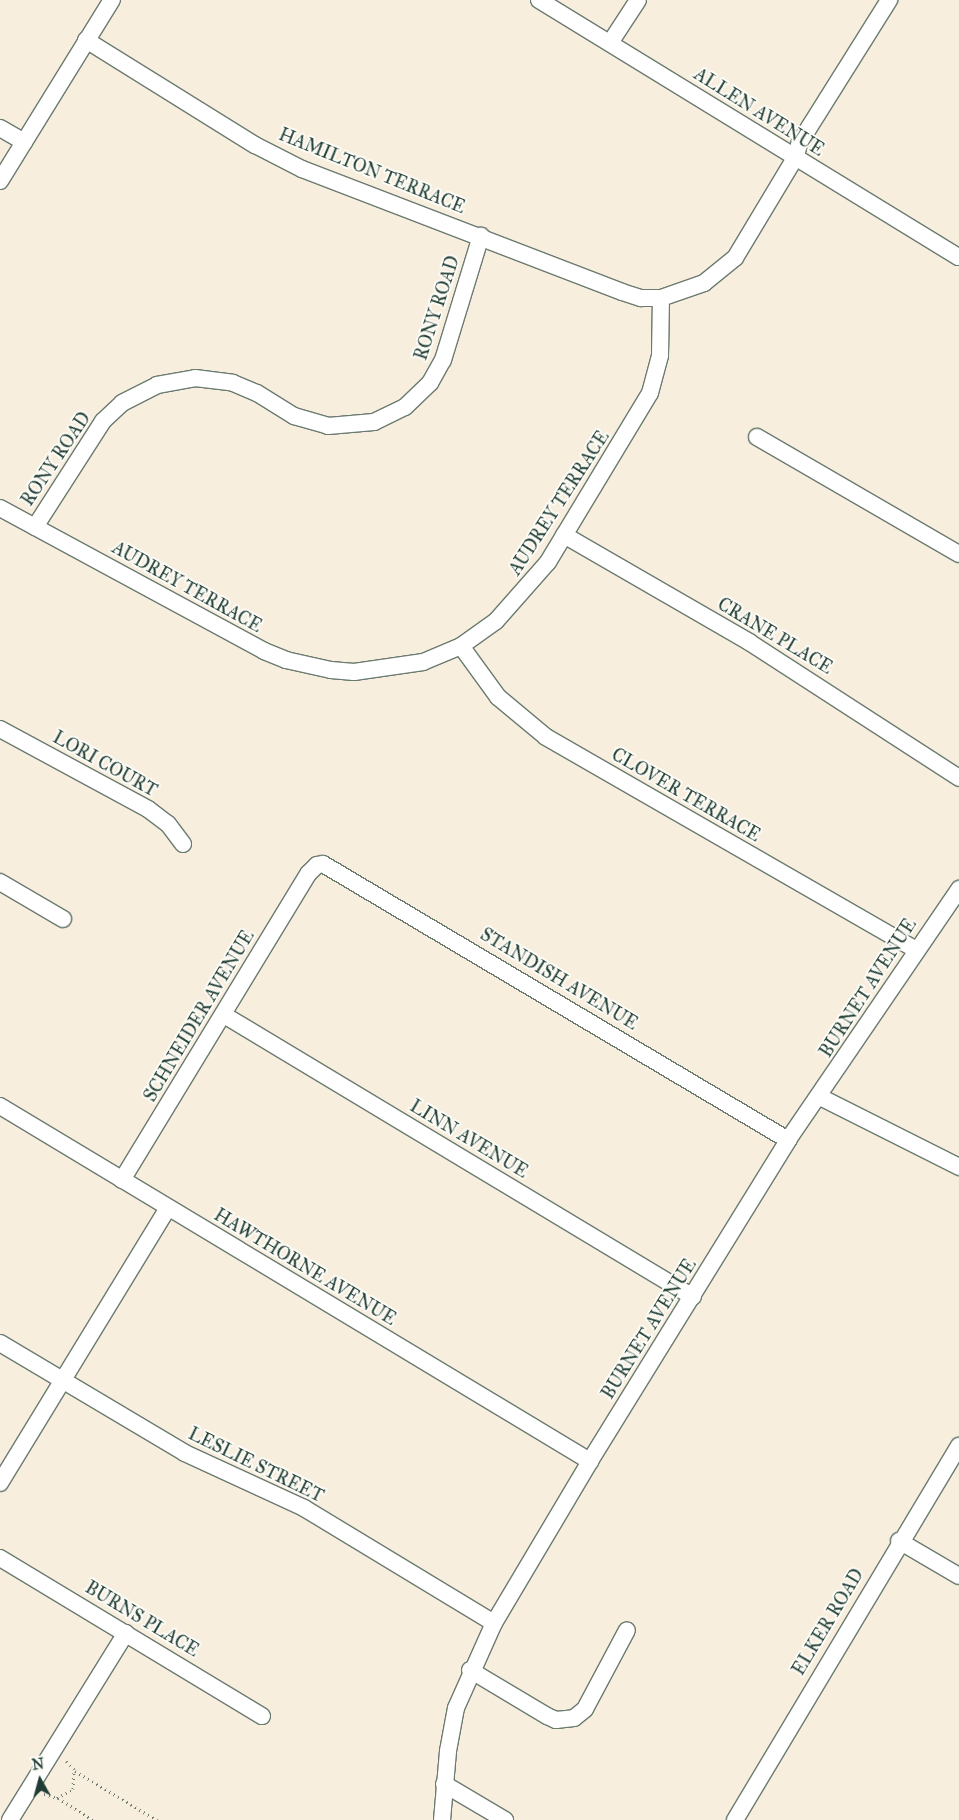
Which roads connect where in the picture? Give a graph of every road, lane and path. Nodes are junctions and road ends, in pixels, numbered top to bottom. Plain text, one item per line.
1 (112, 0) edge
2 (540, 0) edge
3 (638, 0) edge
4 (889, 0) edge
5 (86, 40) junction
6 (610, 43) junction
7 (0, 128) edge
8 (24, 142) junction
9 (795, 158) junction
10 (0, 181) edge
11 (481, 236) junction
12 (959, 257) edge
13 (661, 298) junction
14 (757, 437) dead end
15 (0, 508) edge
16 (35, 526) junction
17 (564, 536) junction
18 (959, 554) edge
19 (461, 646) junction
20 (0, 729) edge
21 (959, 778) edge
22 (182, 844) dead end
23 (309, 873) joint
24 (0, 882) edge
25 (959, 889) edge
26 (63, 920) dead end
27 (916, 950) junction
28 (224, 1015) junction
29 (820, 1097) junction
30 (0, 1106) edge
31 (788, 1140) junction
32 (959, 1167) edge
33 (122, 1180) junction
34 (168, 1208) junction
35 (693, 1297) junction
36 (0, 1343) edge
37 (61, 1378) junction
38 (959, 1446) edge
39 (590, 1461) junction
40 (0, 1483) edge
41 (900, 1541) junction
42 (0, 1558) edge
43 (959, 1576) edge
44 (494, 1623) junction
45 (627, 1630) dead end
46 (126, 1633) junction
47 (470, 1670) junction
48 (262, 1716) dead end
49 (50, 1752) junction
50 (75, 1771) junction
51 (444, 1784) junction
52 (29, 1786) junction
53 (57, 1798) junction
54 (10, 1820) edge
55 (93, 1820) edge
56 (157, 1820) edge
57 (442, 1820) edge
58 (505, 1820) edge
59 (735, 1820) edge

1 - 5 street
2 - 6 street, ALLEN AVENUE
3 - 6 street
4 - 9 street
5 - 8 street
5 - 11 street, HAMILTON TERRACE
6 - 9 street, ALLEN AVENUE
7 - 8 street
8 - 10 street
9 - 12 street, ALLEN AVENUE
9 - 13 street
11 - 13 street, HAMILTON TERRACE
11 - 16 street, RONY ROAD
13 - 17 street, AUDREY TERRACE
14 - 18 street
15 - 16 street, AUDREY TERRACE
16 - 19 street, AUDREY TERRACE
17 - 19 street, AUDREY TERRACE
17 - 21 street, CRANE PLACE
19 - 27 street, CLOVER TERRACE
20 - 22 street, LORI COURT
23 - 28 street, SCHNEIDER AVENUE
23 - 31 street, STANDISH AVENUE
24 - 26 street
25 - 27 street, BURNET AVENUE
27 - 29 street, BURNET AVENUE
28 - 33 street, SCHNEIDER AVENUE
28 - 35 street, LINN AVENUE
29 - 31 street, BURNET AVENUE
29 - 32 street
30 - 33 street, HAWTHORNE AVENUE
31 - 35 street, BURNET AVENUE
33 - 34 street, HAWTHORNE AVENUE
34 - 37 street
34 - 39 street, HAWTHORNE AVENUE
35 - 39 street, BURNET AVENUE
36 - 37 street, LESLIE STREET
37 - 40 street
37 - 44 street, LESLIE STREET
38 - 41 street, ELKER ROAD
39 - 44 street, BURNET AVENUE
41 - 43 street
41 - 59 street, ELKER ROAD
42 - 46 street, BURNS PLACE
44 - 47 street, BURNET AVENUE
45 - 47 street
46 - 48 street, BURNS PLACE
46 - 49 street
47 - 51 street, BURNET AVENUE
49 - 50 path
49 - 52 street
50 - 53 path
50 - 56 path
51 - 57 street, BURNET AVENUE
51 - 58 street
52 - 53 path
52 - 54 street
53 - 55 path

